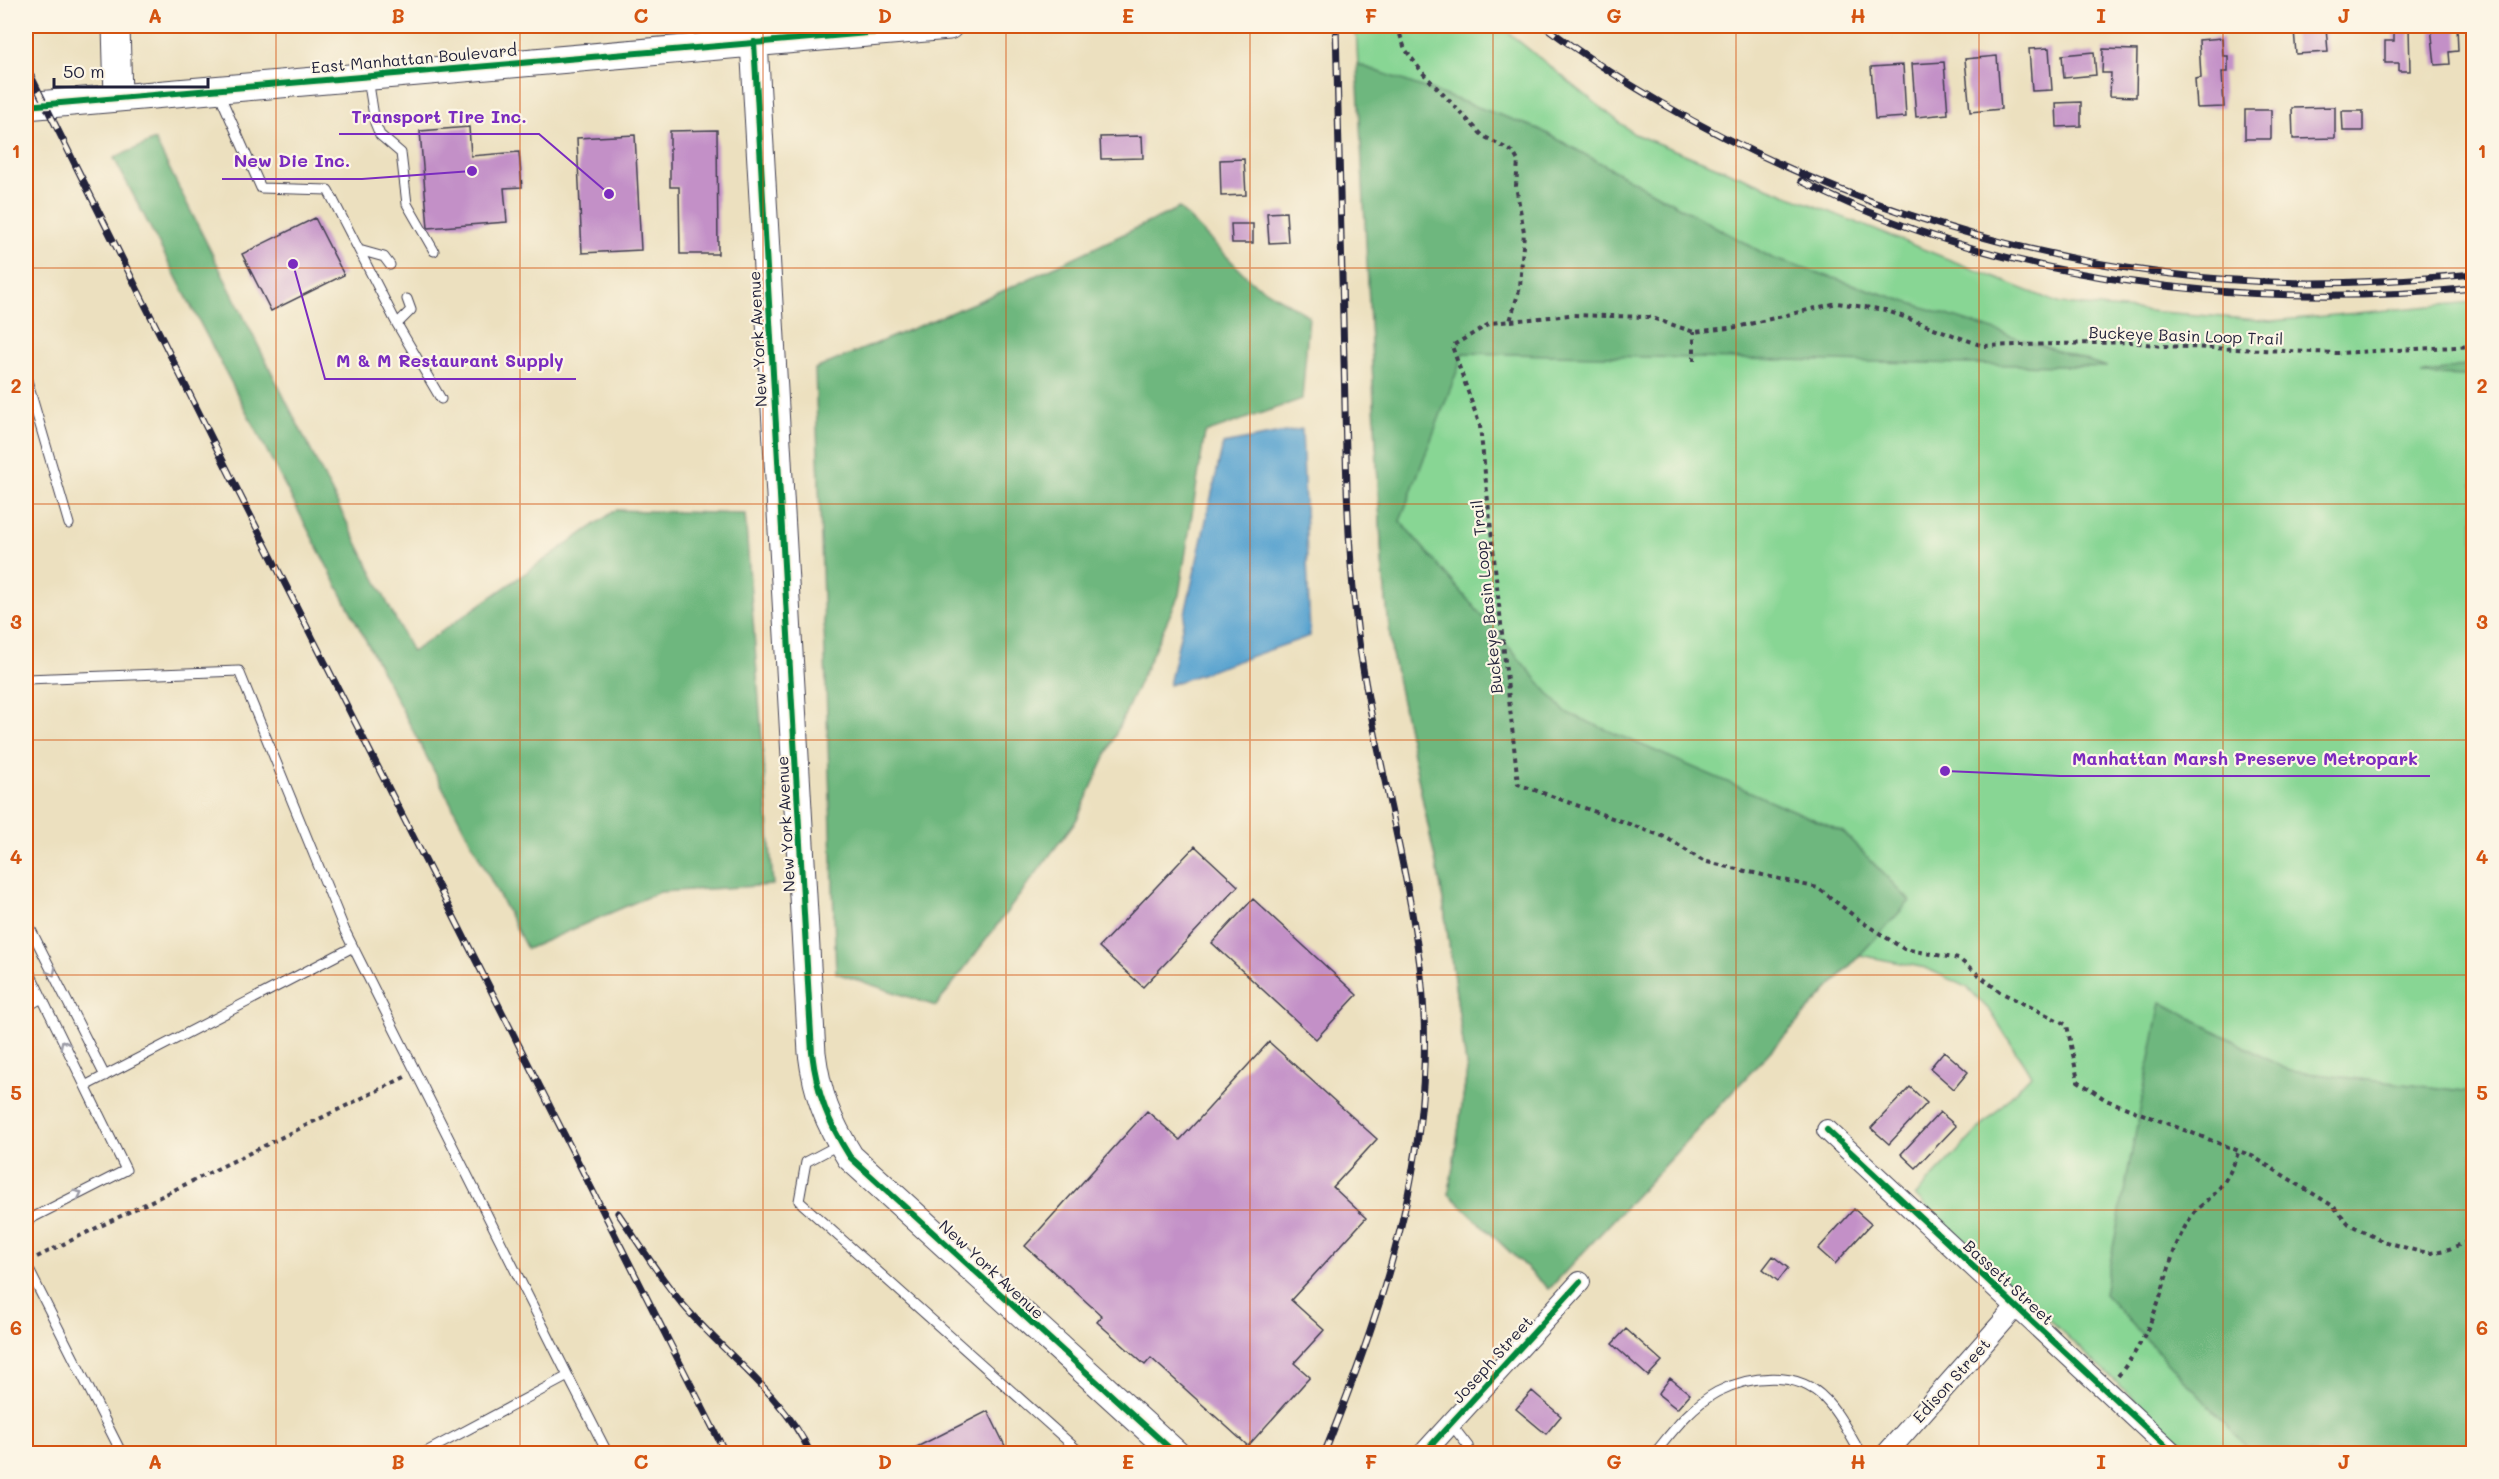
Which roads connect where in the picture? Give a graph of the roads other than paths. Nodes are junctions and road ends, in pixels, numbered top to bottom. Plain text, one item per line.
1 (116, 26) edge
2 (949, 26) edge
3 (719, 35) edge
4 (754, 42) junction
5 (368, 76) junction
6 (217, 89) junction
7 (118, 98) junction
8 (26, 106) edge
9 (359, 250) junction
10 (434, 251) dead end
11 (390, 266) dead end
12 (407, 299) dead end
13 (397, 324) junction
14 (26, 377) edge
15 (441, 399) dead end
16 (69, 524) dead end
17 (26, 679) edge
18 (26, 920) edge
19 (353, 947) junction
20 (26, 965) edge
21 (42, 998) junction
22 (26, 1007) edge
23 (105, 1076) junction
24 (85, 1086) junction
25 (1827, 1130) dead end
26 (841, 1143) junction
27 (26, 1221) edge
28 (26, 1264) edge
29 (1580, 1282) dead end
30 (2016, 1306) junction
31 (568, 1376) junction
32 (1451, 1424) junction
33 (122, 1454) edge
34 (422, 1454) edge
35 (608, 1454) edge
36 (1082, 1454) edge
37 (1176, 1454) edge
38 (1423, 1454) edge
39 (1469, 1454) edge
40 (1654, 1454) edge
41 (1861, 1454) edge
42 (1886, 1454) edge
43 (2174, 1454) edge

1 - 7 street
2 - 4 street, East Manhattan Boulevard
3 - 4 street, East Manhattan Boulevard
3 - 5 street, East Manhattan Boulevard
4 - 26 street, New York Avenue
5 - 6 street, East Manhattan Boulevard
5 - 10 lane
6 - 7 street, East Manhattan Boulevard
6 - 9 lane
7 - 8 street, East Manhattan Boulevard
9 - 11 lane
9 - 13 lane
12 - 13 lane
13 - 15 lane
14 - 16 lane
17 - 19 lane
18 -> 23 lane
19 - 23 lane
19 - 31 lane
20 - 21 lane
21 - 22 lane
24 -> 21 lane
23 - 24 lane
27 -> 24 lane
25 - 30 street, Bassett Street
26 - 36 lane
26 - 37 street, New York Avenue
28 - 33 lane
29 - 32 street, Joseph Street
30 - 42 street, Edison Street
30 - 43 street, Bassett Street
31 - 34 lane
31 - 35 lane
32 - 38 street, Joseph Street
32 - 39 lane
40 - 41 lane

